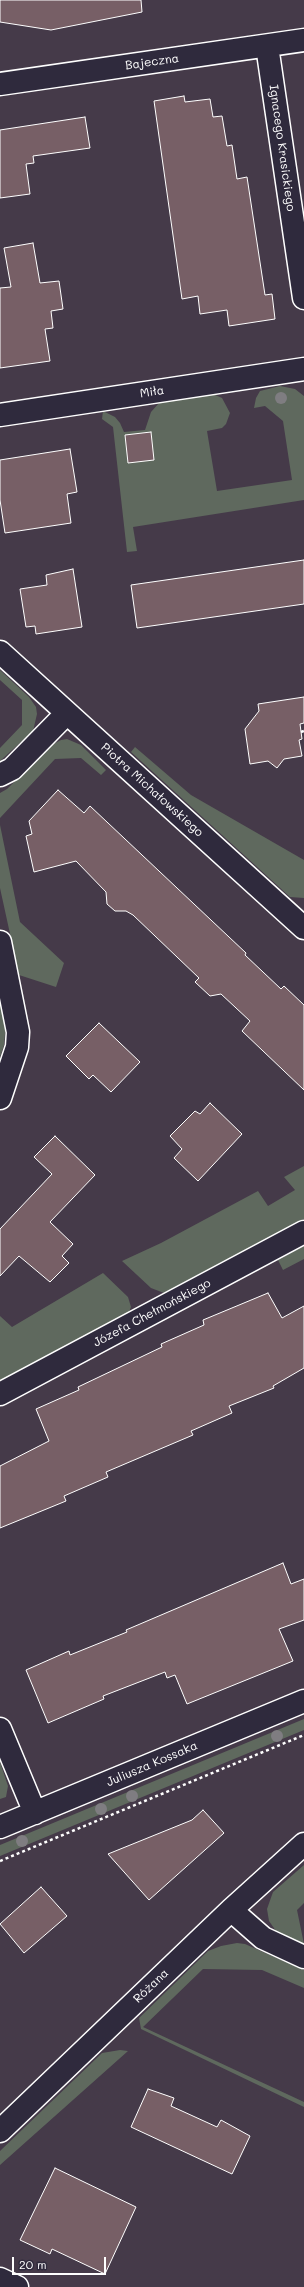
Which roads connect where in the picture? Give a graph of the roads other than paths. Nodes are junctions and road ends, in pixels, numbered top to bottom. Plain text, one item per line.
1 (304, 40) edge
2 (268, 46) junction
3 (0, 84) edge
4 (304, 298) edge
5 (304, 370) edge
6 (0, 415) edge
7 (0, 652) edge
8 (67, 713) junction
9 (0, 775) edge
10 (304, 928) edge
11 (0, 942) edge
12 (0, 1098) edge
13 (304, 1232) edge
14 (0, 1394) edge
15 (304, 1701) edge
16 (0, 1729) edge
17 (35, 1813) junction
18 (0, 1827) edge
19 (304, 1844) edge
20 (231, 1910) junction
21 (304, 1956) edge
22 (0, 2131) edge
23 (0, 2279) edge
24 (17, 2287) edge

1 - 2 street, Bajeczna
2 - 3 street, Bajeczna
2 - 4 street, Ignacego Krasickiego
5 - 6 street, Miła
7 - 8 street, Piotra Michałowskiego
8 - 9 street
8 - 10 street, Piotra Michałowskiego
11 - 12 street
13 - 14 street, Józefa Chełmońskiego
15 - 17 street, Juliusza Kossaka
16 - 17 street
17 - 18 street, Juliusza Kossaka
19 - 20 street, Różana
20 - 21 street
20 - 22 street, Różana
23 - 24 street

